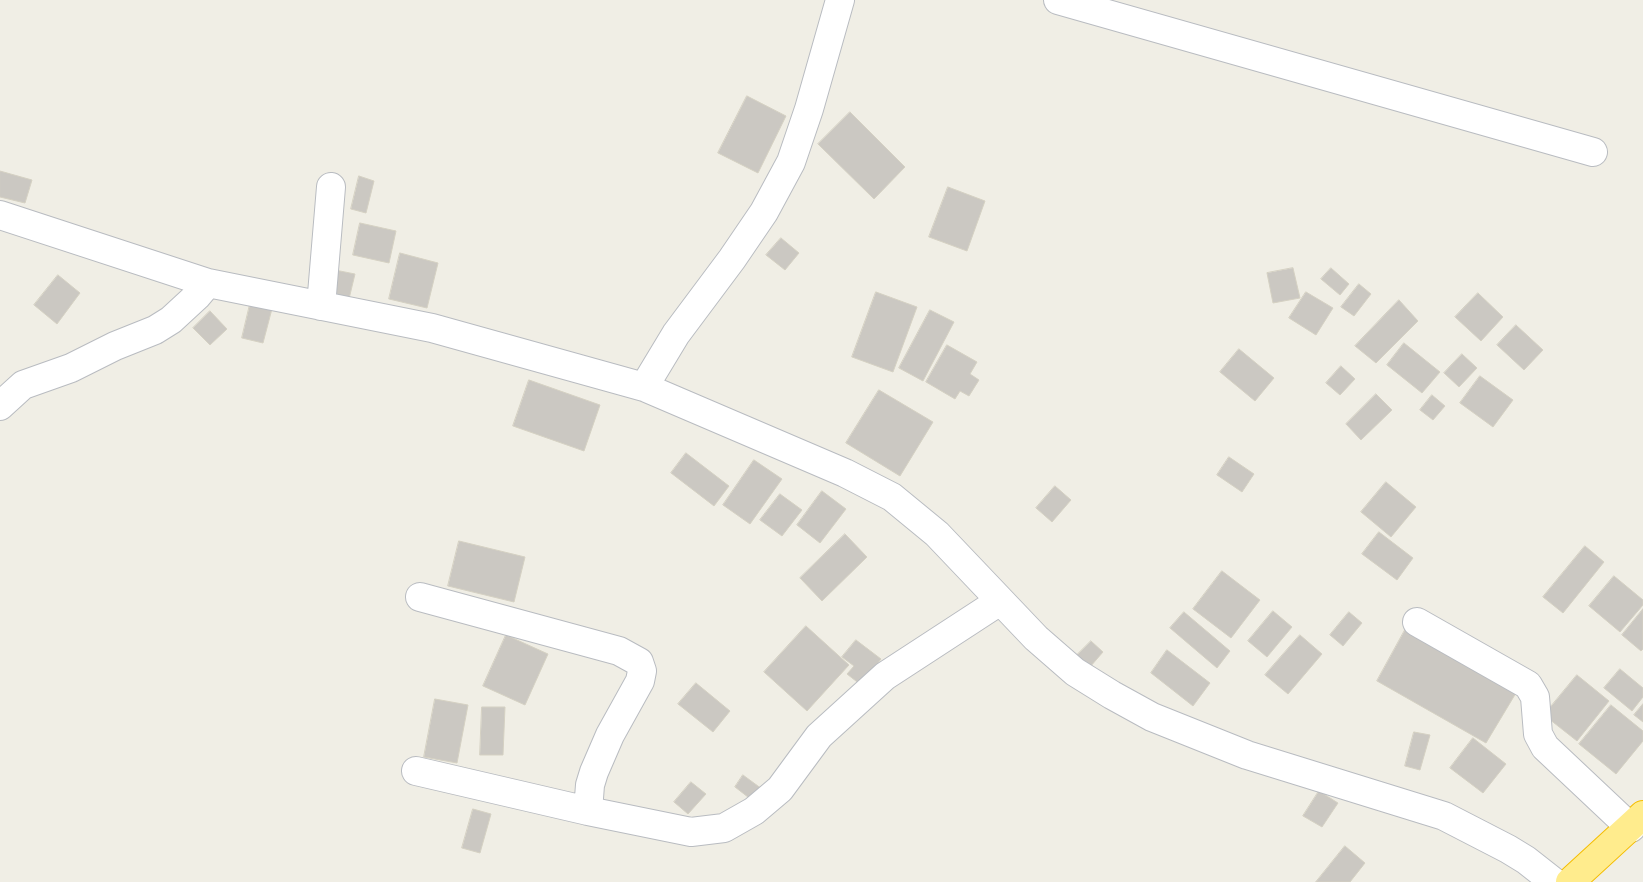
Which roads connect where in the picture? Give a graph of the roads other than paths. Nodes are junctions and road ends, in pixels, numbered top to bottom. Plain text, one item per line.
1 (840, 0) edge
2 (1058, 0) edge
3 (1593, 152) dead end
4 (331, 186) dead end
5 (0, 215) edge
6 (208, 283) junction
7 (321, 306) junction
8 (644, 387) junction
9 (0, 406) edge
10 (420, 597) dead end
11 (1000, 601) junction
12 (1417, 622) dead end
13 (416, 771) dead end
14 (588, 811) junction
15 (1637, 821) edge
16 (1554, 882) edge
17 (1570, 882) edge

1 - 8 street
2 - 3 street
4 - 7 street
5 - 6 street
6 - 7 street
6 - 9 street
7 - 8 street
8 - 11 street
10 - 14 street
11 - 14 street
11 - 16 street
12 - 15 street
13 - 14 street
15 - 17 highway

